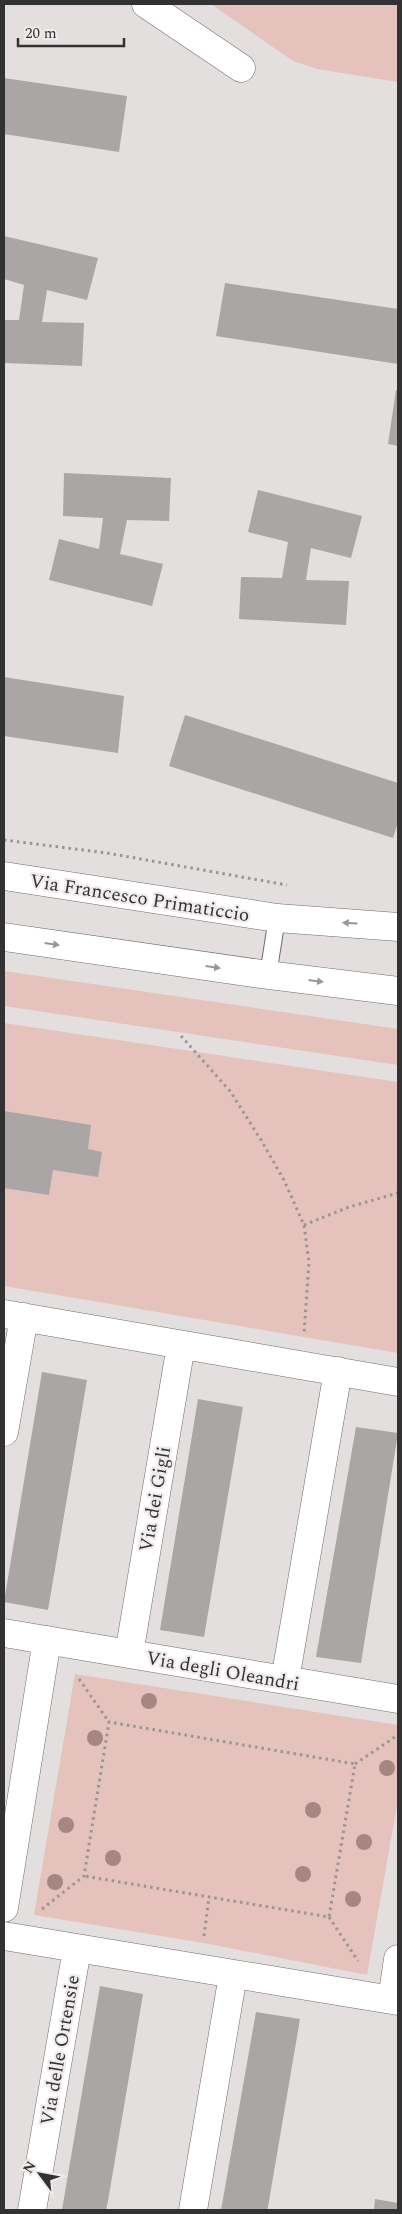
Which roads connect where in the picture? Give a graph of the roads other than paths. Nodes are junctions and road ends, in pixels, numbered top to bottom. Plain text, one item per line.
1 (146, 4) edge
2 (241, 68) dead end
3 (4, 876) edge
4 (277, 918) junction
5 (398, 926) edge
6 (4, 937) edge
7 (268, 975) junction
8 (398, 991) edge
9 (14, 1316) edge
10 (181, 1344) junction
11 (338, 1371) junction
12 (398, 1382) edge
13 (4, 1432) edge
14 (4, 1633) edge
15 (47, 1640) junction
16 (129, 1654) junction
17 (285, 1680) junction
18 (398, 1699) edge
19 (4, 1908) edge
20 (4, 1936) edge
21 (76, 1949) junction
22 (398, 1959) edge
23 (233, 1975) junction
24 (395, 2000) edge
25 (32, 2210) edge
26 (193, 2210) edge

1 - 2 street
3 - 4 street, Via Francesco Primaticcio
5 -> 4 street, Via Francesco Primaticcio
4 - 7 lane, Via Francesco Primaticcio
6 -> 7 street
7 -> 8 street
9 - 10 street
9 - 13 street
10 - 11 street
10 - 16 street, Via dei Gigli
11 - 12 street
11 - 17 street
14 - 15 street, Via degli Oleandri
15 - 16 street, Via degli Oleandri
15 - 19 street
16 - 17 street, Via degli Oleandri
17 - 18 street, Via degli Oleandri
20 - 21 street, Via delle Ortensie
21 - 23 street, Via delle Ortensie
21 - 25 street, Via delle Ortensie
22 - 24 street
23 - 24 street, Via delle Ortensie
23 - 26 street

